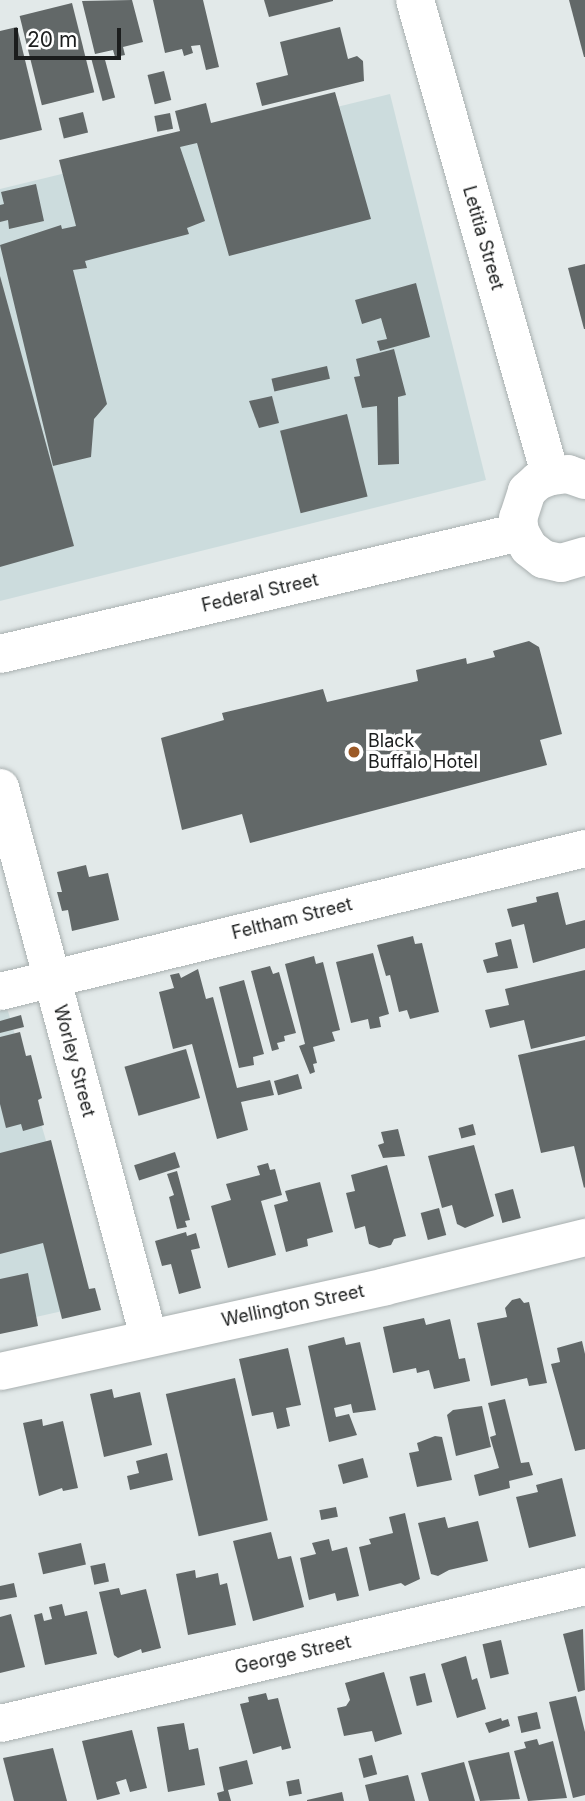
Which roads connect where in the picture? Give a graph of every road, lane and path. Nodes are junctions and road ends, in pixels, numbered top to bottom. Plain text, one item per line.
1 (415, 0) edge
2 (568, 478) edge
3 (520, 532) junction
4 (583, 566) edge
5 (0, 654) edge
6 (0, 787) edge
7 (585, 848) edge
8 (51, 977) junction
9 (0, 991) edge
10 (585, 1237) edge
11 (148, 1336) junction
12 (0, 1371) edge
13 (585, 1586) edge
14 (0, 1723) edge

1 - 2 street, Letitia Street
2 - 3 street
3 - 4 street
3 - 5 street, Federal Street
6 - 8 street, Worley Street
7 - 8 street, Feltham Street
8 - 9 street, Feltham Street
8 - 11 street, Worley Street
10 - 11 street, Wellington Street
11 - 12 street, Wellington Street
13 - 14 street, George Street

